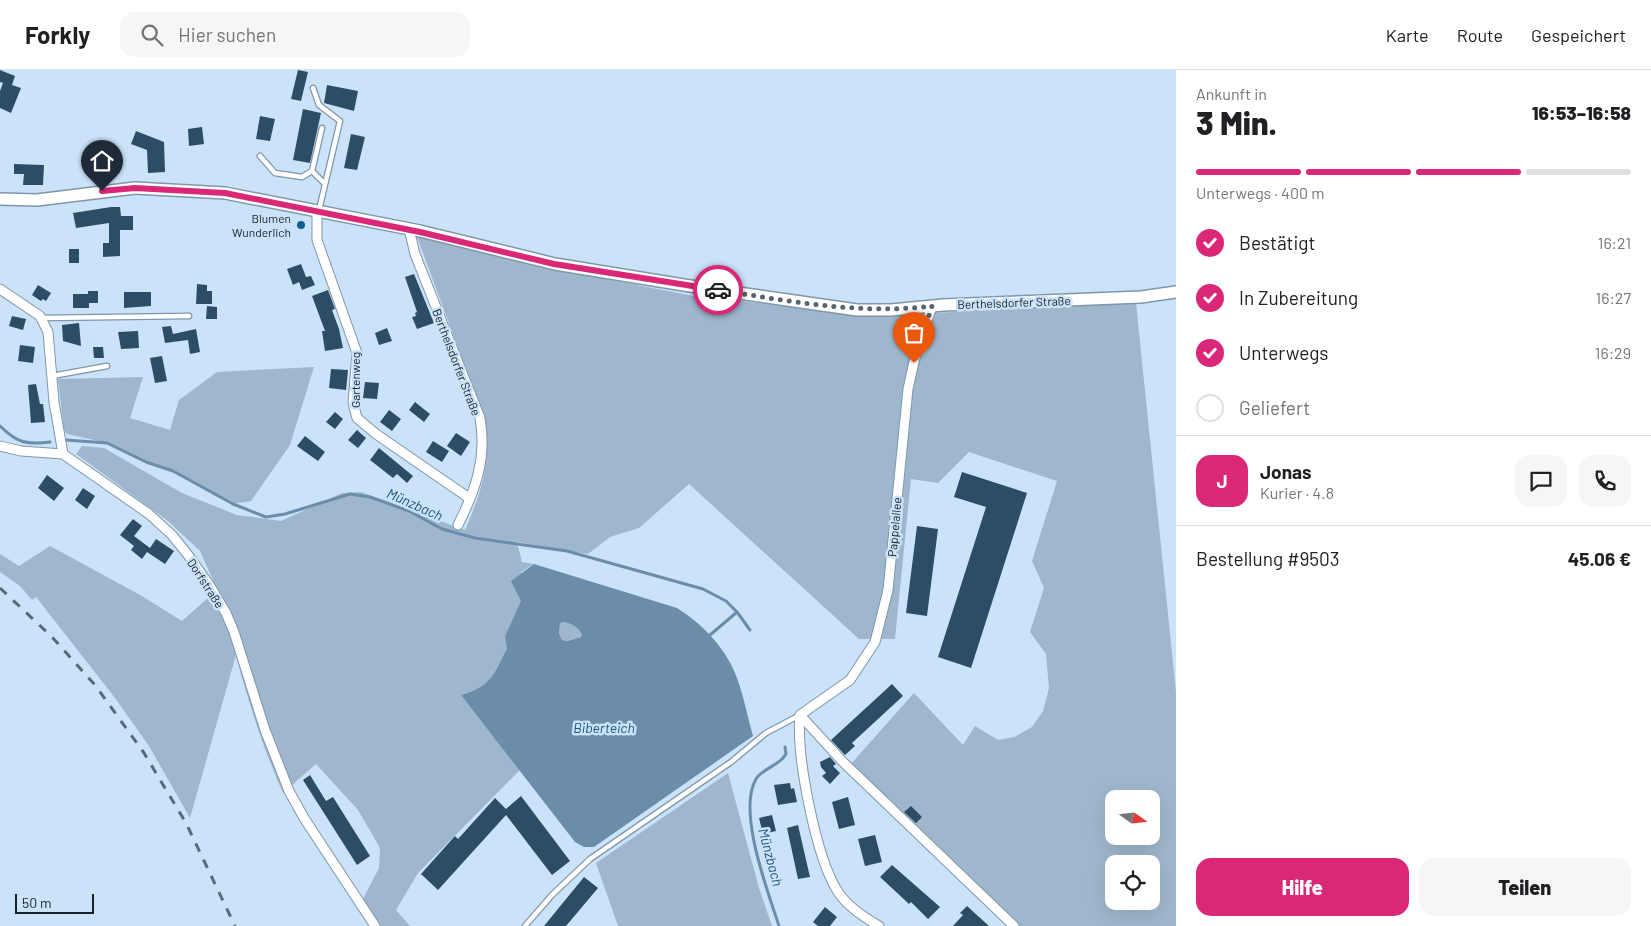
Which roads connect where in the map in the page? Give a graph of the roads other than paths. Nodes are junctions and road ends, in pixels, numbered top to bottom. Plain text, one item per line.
1 (313, 88) dead end
2 (322, 128) dead end
3 (260, 156) dead end
4 (312, 171) junction
5 (325, 184) junction
6 (0, 199) edge
7 (318, 210) junction
8 (409, 229) junction
9 (0, 289) edge
10 (1176, 292) edge
11 (932, 306) junction
12 (188, 316) dead end
13 (41, 318) junction
14 (107, 366) dead end
15 (52, 376) junction
16 (0, 446) edge
17 (61, 449) junction
18 (469, 498) junction
19 (458, 524) dead end
20 (800, 715) junction
21 (375, 926) edge
22 (525, 926) edge
23 (879, 926) edge
24 (1014, 926) edge

1 - 5 lane
2 - 4 lane
3 - 4 lane
4 - 5 lane
5 - 7 lane
6 - 7 street, Berthelsdorfer Straße
7 - 8 street, Berthelsdorfer Straße
7 - 18 street, Gartenweg
8 - 11 street, Berthelsdorfer Straße
8 - 18 street, Berthelsdorfer Straße
9 - 13 street
10 - 11 street, Berthelsdorfer Straße
11 - 20 street, Pappelallee
12 - 13 lane
13 - 15 street
14 - 15 lane
15 - 17 street
16 - 17 street
17 - 21 street, Dorfstraße
18 - 19 street, Berthelsdorfer Straße
20 - 22 lane
20 - 23 street
20 - 24 street

